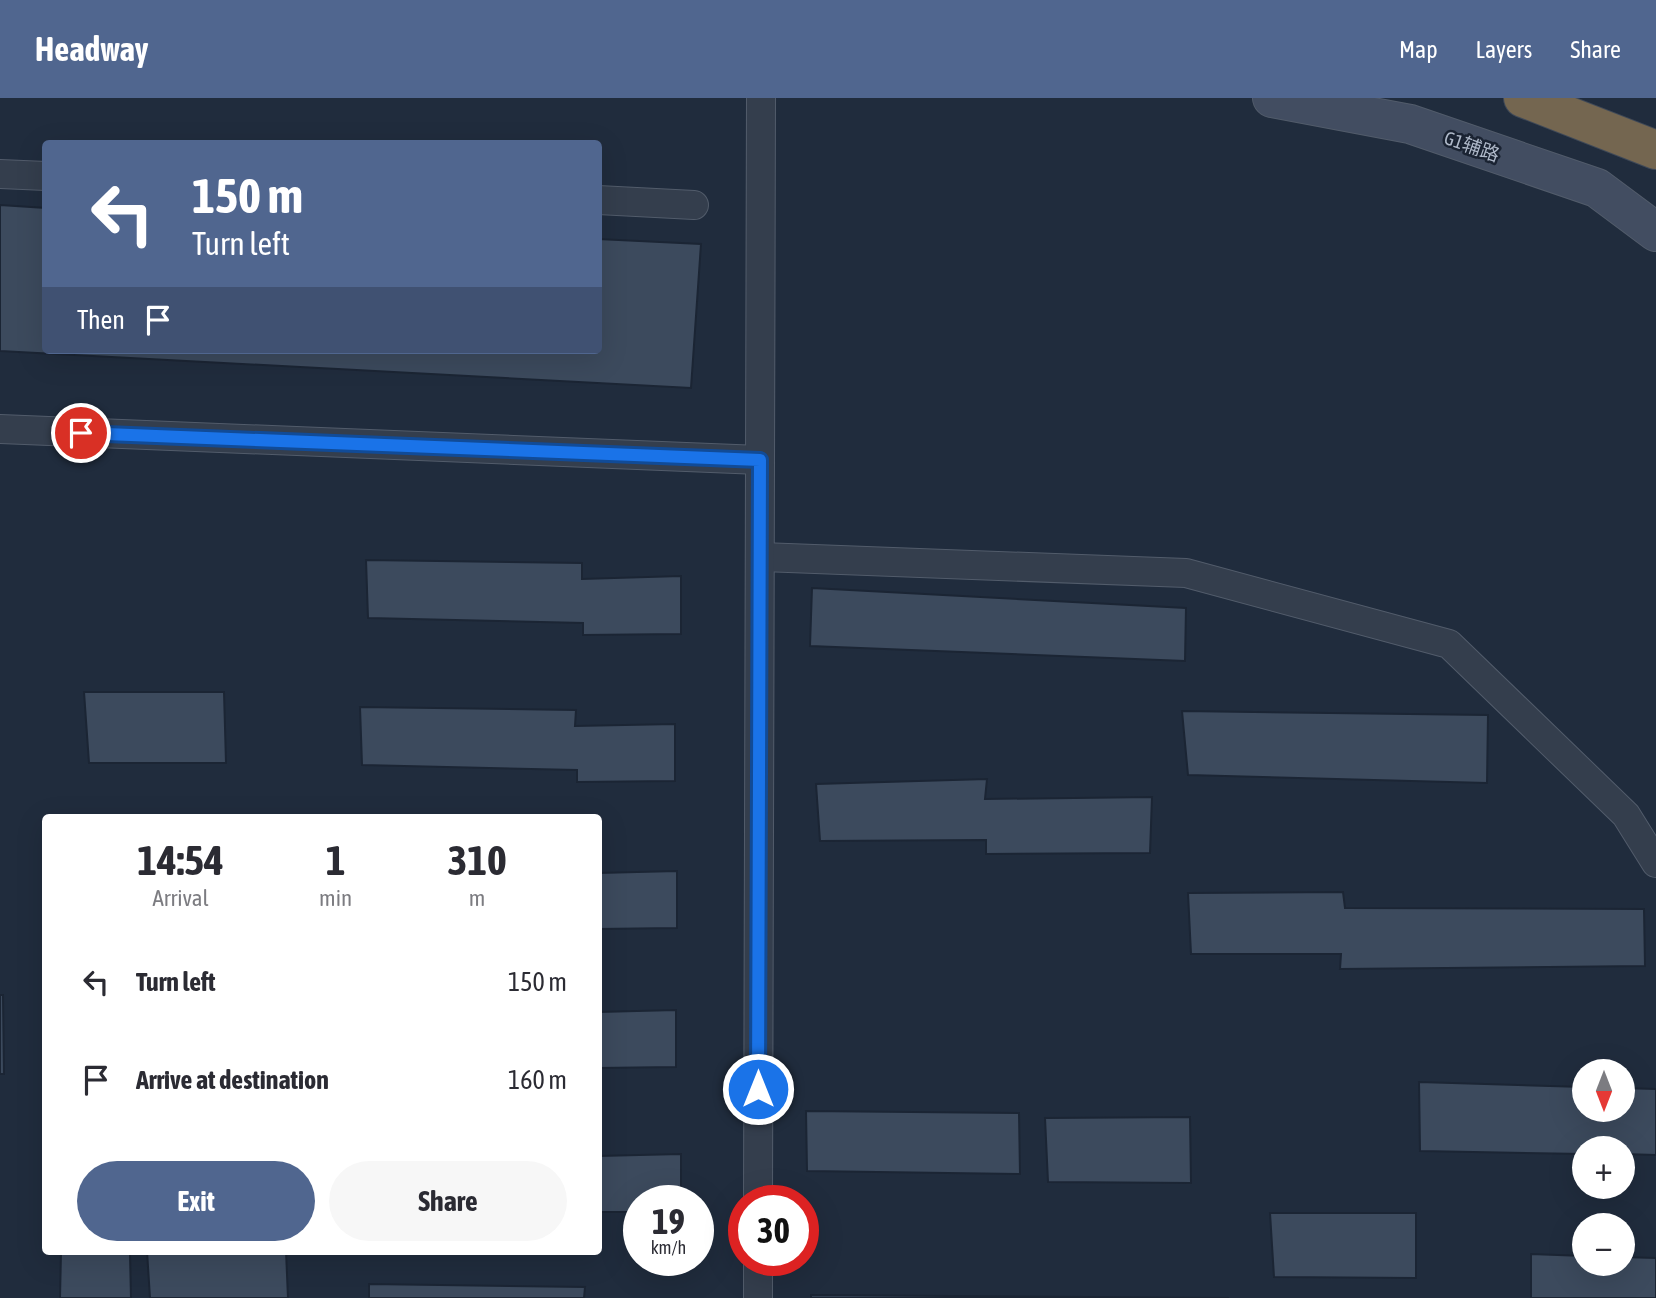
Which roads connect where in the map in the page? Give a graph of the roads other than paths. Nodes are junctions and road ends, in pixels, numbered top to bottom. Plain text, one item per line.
1 (761, 98) edge
2 (1272, 98) edge
3 (1523, 98) edge
4 (1656, 150) edge
5 (0, 174) edge
6 (42, 176) edge
7 (602, 200) edge
8 (694, 205) dead end
9 (1656, 232) edge
10 (0, 429) edge
11 (760, 460) junction
12 (760, 557) junction
13 (1656, 863) edge
14 (758, 1185) edge
15 (758, 1276) edge
16 (758, 1298) edge

1 - 11 street
2 - 9 street, G1辅路
3 - 4 highway
5 - 6 street
7 - 8 street
10 - 11 street
11 - 12 street
12 - 13 street
12 - 14 street
15 - 16 street

